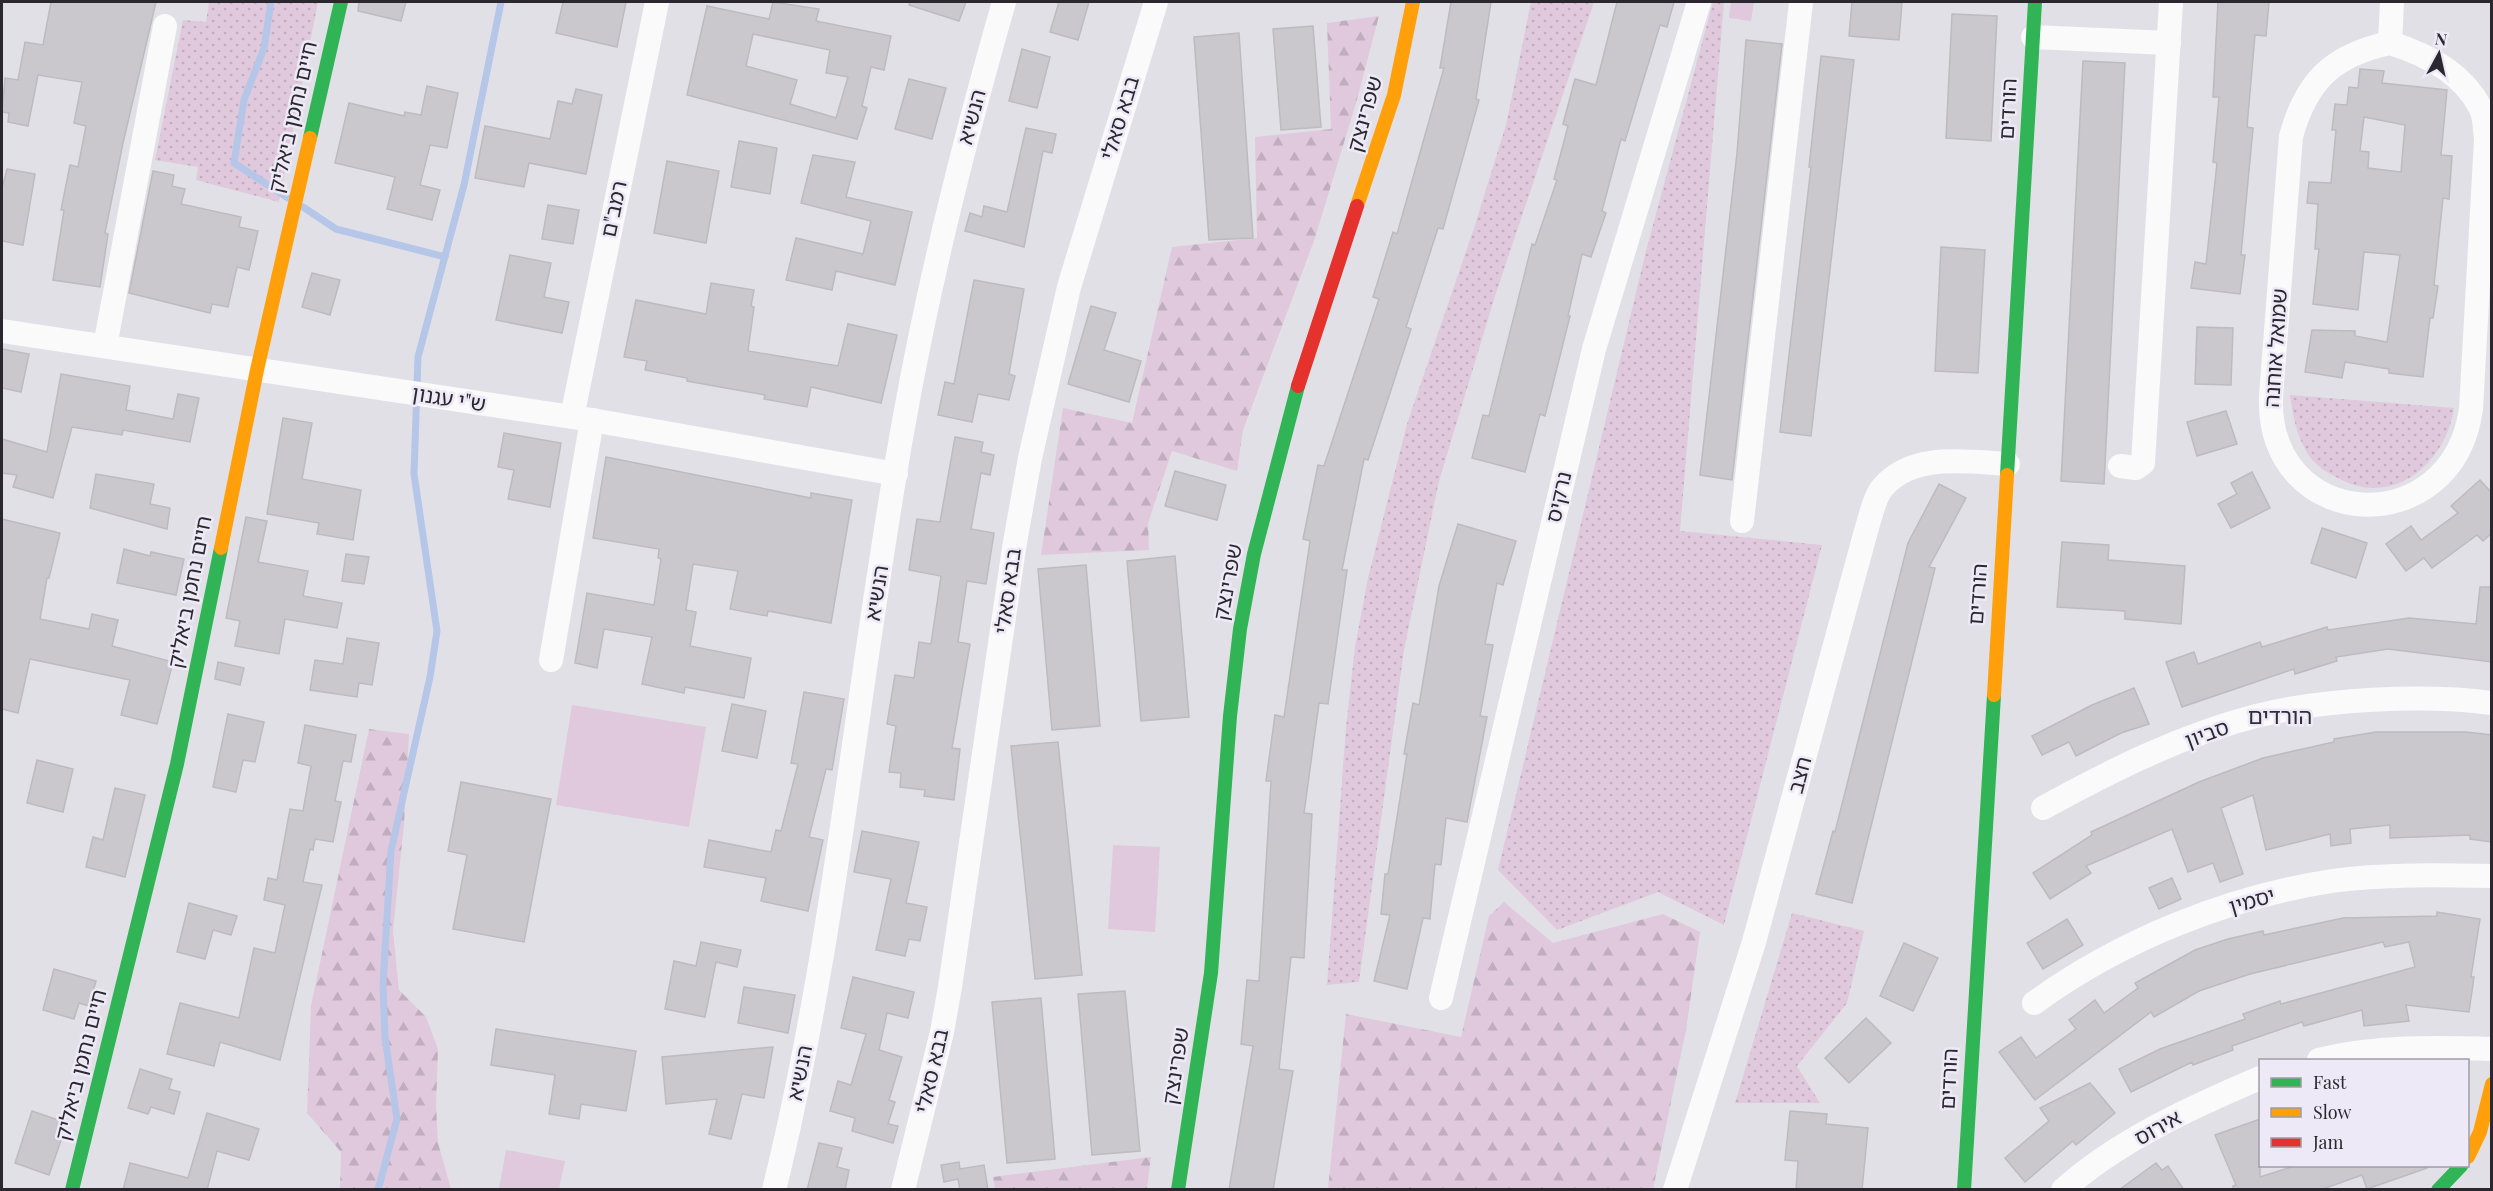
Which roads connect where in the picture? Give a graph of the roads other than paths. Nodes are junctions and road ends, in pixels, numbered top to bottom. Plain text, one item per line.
1 (341, 2) edge
2 (657, 2) edge
3 (1004, 2) edge
4 (1156, 2) edge
5 (1413, 2) edge
6 (1699, 2) edge
7 (1801, 2) edge
8 (2035, 2) edge
9 (2171, 2) edge
10 (2392, 2) edge
11 (165, 26) dead end
12 (2033, 37) junction
13 (2169, 43) junction
14 (2390, 43) junction
15 (2, 331) edge
16 (105, 346) junction
17 (256, 370) junction
18 (582, 419) junction
19 (2008, 464) junction
20 (2120, 466) dead end
21 (896, 474) junction
22 (1742, 521) dead end
23 (551, 660) dead end
24 (2492, 703) edge
25 (2043, 808) dead end
26 (2492, 876) edge
27 (1441, 998) dead end
28 (2034, 1003) dead end
29 (2492, 1049) edge
30 (2325, 1059) edge
31 (2259, 1078) edge
32 (2492, 1084) edge
33 (2469, 1155) edge
34 (2460, 1167) edge
35 (72, 1190) edge
36 (774, 1190) edge
37 (903, 1190) edge
38 (1178, 1190) edge
39 (1675, 1190) edge
40 (1964, 1190) edge
41 (2063, 1190) edge
42 (2438, 1190) edge

1 - 17 street, חיים נחמן ביאליק
2 - 18 street, רמב"ם
3 - 21 street, הנשיא
4 - 37 street, בבא סאלי
5 - 38 street, שפרינצק
6 - 27 street, נרקיס
7 - 22 street
8 - 12 street, הורדים
9 - 13 street
10 - 14 street
11 - 16 street
12 - 13 street
12 - 19 street, הורדים
13 - 20 street
14 - 14 street, שמואל אוחנה
15 - 16 street, ש"י עגנון
16 - 17 street, ש"י עגנון
17 - 18 street, ש"י עגנון
17 - 35 street, חיים נחמן ביאליק
18 - 21 street, ש"י עגנון
18 - 23 street, רמב"ם
19 - 39 street, חצב
19 - 40 street, הורדים
21 - 36 street, הנשיא
24 - 25 street, סביון
26 - 28 street, יסמין
29 - 30 street
31 - 41 street, אירוס
32 - 33 street
34 - 42 street

